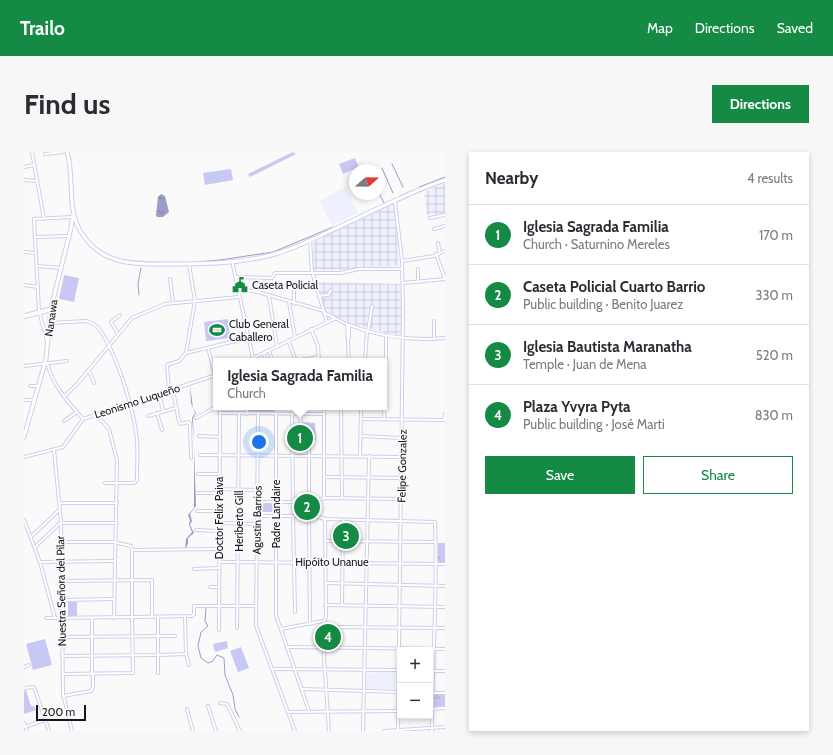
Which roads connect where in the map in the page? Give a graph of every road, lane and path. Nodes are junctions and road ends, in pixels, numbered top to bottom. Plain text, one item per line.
1 (32, 152) edge
2 (63, 152) edge
3 (67, 152) edge
4 (45, 154) dead end
5 (34, 165) junction
6 (24, 167) edge
7 (24, 180) edge
8 (445, 180) edge
9 (37, 181) junction
10 (395, 202) junction
11 (445, 215) edge
12 (74, 218) junction
13 (430, 218) dead end
14 (44, 219) junction
15 (445, 226) edge
16 (434, 229) dead end
17 (72, 231) junction
18 (80, 232) junction
19 (69, 236) junction
20 (35, 237) junction
21 (310, 240) junction
22 (438, 243) dead end
23 (68, 244) junction
24 (445, 251) edge
25 (24, 252) edge
26 (36, 253) junction
27 (440, 253) junction
28 (436, 254) junction
29 (232, 261) junction
30 (402, 261) junction
31 (189, 264) junction
32 (37, 266) junction
33 (61, 268) junction
34 (402, 269) junction
35 (418, 269) dead end
36 (312, 272) junction
37 (235, 277) junction
38 (170, 279) dead end
39 (445, 279) edge
40 (418, 282) junction
41 (403, 284) junction
42 (24, 286) edge
43 (38, 287) junction
44 (294, 288) dead end
45 (238, 290) junction
46 (331, 290) dead end
47 (269, 296) junction
48 (319, 296) junction
49 (239, 297) junction
50 (195, 301) junction
51 (289, 302) junction
52 (173, 304) junction
53 (294, 304) junction
54 (372, 306) dead end
55 (52, 309) junction
56 (39, 312) junction
57 (324, 312) junction
58 (120, 315) dead end
59 (24, 316) edge
60 (334, 319) junction
61 (434, 321) dead end
62 (327, 322) junction
63 (50, 323) junction
64 (348, 325) junction
65 (311, 329) junction
66 (44, 331) junction
67 (368, 331) junction
68 (48, 334) junction
69 (118, 334) junction
70 (386, 335) junction
71 (295, 337) junction
72 (248, 338) junction
73 (445, 338) edge
74 (403, 339) junction
75 (434, 339) junction
76 (288, 340) junction
77 (47, 342) junction
78 (108, 346) junction
79 (277, 346) junction
80 (208, 348) junction
81 (270, 350) junction
82 (186, 353) junction
83 (264, 353) junction
84 (318, 357) joint
85 (253, 358) joint
86 (265, 358) edge
87 (271, 358) edge
88 (295, 358) edge
89 (312, 358) edge
90 (349, 358) edge
91 (365, 358) edge
92 (386, 358) edge
93 (67, 361) dead end
94 (46, 363) junction
95 (213, 365) edge
96 (24, 366) edge
97 (89, 371) junction
98 (213, 376) edge
99 (94, 383) dead end
100 (30, 386) dead end
101 (38, 386) junction
102 (171, 390) junction
103 (159, 394) junction
104 (64, 397) junction
105 (24, 400) edge
106 (35, 400) junction
107 (128, 403) junction
108 (176, 408) junction
109 (213, 409) edge
110 (247, 410) edge
111 (300, 410) edge
112 (324, 410) edge
113 (341, 410) edge
114 (361, 410) edge
115 (384, 410) edge
116 (163, 411) junction
117 (77, 412) junction
118 (157, 413) junction
119 (220, 413) joint
120 (239, 413) junction
121 (96, 414) junction
122 (247, 414) junction
123 (258, 414) junction
124 (276, 414) junction
125 (292, 414) junction
126 (300, 414) junction
127 (324, 414) junction
128 (445, 414) edge
129 (148, 416) dead end
130 (196, 418) dead end
131 (83, 419) junction
132 (361, 419) junction
133 (384, 419) junction
134 (403, 419) junction
135 (64, 421) dead end
136 (162, 430) dead end
137 (25, 432) edge
138 (199, 436) dead end
139 (361, 436) junction
140 (220, 437) junction
141 (402, 438) junction
142 (54, 450) junction
143 (200, 455) dead end
144 (342, 455) junction
145 (220, 456) junction
146 (239, 456) junction
147 (258, 456) junction
148 (276, 456) junction
149 (292, 456) junction
150 (308, 456) junction
151 (324, 456) junction
152 (360, 456) junction
153 (369, 456) junction
154 (24, 457) edge
155 (402, 457) junction
156 (191, 458) dead end
157 (198, 474) dead end
158 (219, 474) junction
159 (324, 477) junction
160 (342, 477) junction
161 (368, 477) junction
162 (402, 478) junction
163 (105, 483) dead end
164 (117, 483) junction
165 (219, 489) junction
166 (239, 490) junction
167 (257, 490) junction
168 (197, 493) dead end
169 (219, 493) junction
170 (324, 498) junction
171 (342, 498) junction
172 (368, 498) junction
173 (401, 499) junction
174 (257, 502) junction
175 (276, 502) junction
176 (293, 502) junction
177 (303, 502) junction
178 (309, 502) junction
179 (314, 502) junction
180 (117, 503) junction
181 (60, 504) junction
182 (60, 510) junction
183 (197, 511) dead end
184 (219, 512) junction
185 (257, 516) junction
186 (276, 516) junction
187 (293, 516) junction
188 (303, 516) junction
189 (309, 516) junction
190 (314, 516) junction
191 (325, 519) junction
192 (24, 520) edge
193 (343, 520) junction
194 (367, 520) junction
195 (401, 521) junction
196 (61, 522) junction
197 (117, 523) junction
198 (219, 523) junction
199 (238, 523) junction
200 (257, 524) junction
201 (196, 530) dead end
202 (219, 530) junction
203 (31, 537) junction
204 (325, 541) junction
205 (342, 541) junction
206 (367, 541) junction
207 (60, 542) junction
208 (400, 542) junction
209 (435, 542) junction
210 (114, 543) junction
211 (35, 547) junction
212 (219, 549) junction
213 (132, 550) junction
214 (40, 562) junction
215 (61, 562) junction
216 (114, 562) junction
217 (219, 562) junction
218 (238, 562) junction
219 (256, 562) junction
220 (276, 562) junction
221 (293, 562) junction
222 (310, 562) junction
223 (325, 562) junction
224 (342, 562) junction
225 (367, 563) junction
226 (400, 563) junction
227 (436, 564) junction
228 (445, 564) edge
229 (219, 568) junction
230 (194, 569) dead end
231 (114, 580) junction
232 (132, 580) junction
233 (61, 581) junction
234 (326, 583) junction
235 (343, 584) junction
236 (400, 584) junction
237 (366, 585) junction
238 (436, 586) junction
239 (445, 586) edge
240 (210, 587) dead end
241 (219, 587) junction
242 (114, 599) junction
243 (62, 600) junction
244 (326, 605) junction
245 (342, 605) junction
246 (366, 605) junction
247 (219, 606) junction
248 (238, 606) junction
249 (256, 606) junction
250 (399, 606) junction
251 (436, 606) junction
252 (445, 607) edge
253 (294, 612) dead end
254 (185, 616) junction
255 (132, 617) junction
256 (152, 617) junction
257 (46, 618) dead end
258 (55, 618) junction
259 (62, 618) junction
260 (92, 618) junction
261 (114, 618) junction
262 (158, 618) junction
263 (323, 621) junction
264 (310, 624) junction
265 (364, 627) junction
266 (237, 628) dead end
267 (322, 628) junction
268 (399, 628) junction
269 (435, 628) junction
270 (445, 628) edge
271 (281, 629) junction
272 (219, 630) dead end
273 (158, 636) junction
274 (175, 636) dead end
275 (62, 637) junction
276 (91, 637) junction
277 (132, 637) junction
278 (287, 647) junction
279 (399, 647) edge
280 (324, 648) junction
281 (397, 648) edge
282 (364, 649) junction
283 (435, 649) junction
284 (445, 649) edge
285 (186, 654) junction
286 (62, 656) junction
287 (91, 656) junction
288 (134, 656) junction
289 (158, 656) junction
290 (433, 660) edge
291 (189, 664) dead end
292 (29, 665) dead end
293 (24, 667) edge
294 (272, 669) junction
295 (294, 669) junction
296 (326, 669) junction
297 (364, 669) junction
298 (397, 670) edge
299 (433, 671) edge
300 (445, 671) edge
301 (158, 673) dead end
302 (63, 674) junction
303 (92, 675) junction
304 (24, 688) edge
305 (301, 689) junction
306 (328, 690) junction
307 (364, 690) junction
308 (397, 692) edge
309 (433, 693) edge
310 (445, 693) edge
311 (63, 696) junction
312 (220, 703) dead end
313 (208, 706) dead end
314 (445, 708) edge
315 (187, 709) dead end
316 (433, 709) edge
317 (310, 711) junction
318 (397, 711) edge
319 (288, 712) junction
320 (329, 712) junction
321 (363, 712) junction
322 (399, 719) edge
323 (431, 719) edge
324 (45, 720) junction
325 (24, 723) edge
326 (25, 727) edge
327 (445, 727) edge
328 (432, 730) edge
329 (27, 731) edge
330 (49, 731) edge
331 (72, 731) edge
332 (193, 731) edge
333 (216, 731) edge
334 (240, 731) edge
335 (295, 731) edge
336 (330, 731) edge
337 (363, 731) edge
338 (384, 731) edge
339 (398, 731) edge

1 - 5 street
2 - 4 street
3 - 12 main road
5 - 6 street
5 - 9 street
7 - 9 street
8 - 10 main road
9 - 14 street
10 - 21 main road
10 - 30 street, Felipe Gonzalez
11 - 13 street
12 - 14 street
12 - 17 main road, Nanawa
12 - 18 main road
14 - 20 street
15 - 16 street
17 - 18 main road
17 - 19 main road, Nanawa
17 - 23 main road, Nanawa
18 - 31 main road
19 - 20 street
19 - 23 main road, Nanawa
20 - 26 street
21 - 29 main road
21 - 36 street
22 - 27 street
23 - 33 main road, Nanawa
24 - 27 street
25 - 26 street
26 - 32 street
27 - 28 street
28 - 30 street
28 - 39 street
29 - 31 main road
29 - 37 street
30 - 34 street, Felipe Gonzalez
31 - 50 street
32 - 33 street
32 - 43 street
33 - 55 main road, Nanawa
34 - 36 street
34 - 41 street, Felipe Gonzalez
35 - 40 street
36 - 37 street
36 - 48 street
37 - 45 street
38 - 52 street
39 - 40 street
40 - 41 street
41 - 74 street, Felipe Gonzalez
42 - 43 street
43 - 56 street
44 - 53 street
45 - 47 street
45 - 49 street
46 - 48 street
47 - 51 street
47 - 79 street
48 - 57 street
49 - 50 street
49 - 72 street
50 - 52 street
50 - 82 street
51 - 53 street
51 - 71 street
52 - 69 street
53 - 57 street
54 - 67 street
55 - 56 street
55 - 63 main road, Nanawa
56 - 59 street
56 - 66 street
57 - 60 street
57 - 62 street
58 - 69 street
60 - 62 street
60 - 64 street
61 - 75 street
62 - 65 street
63 - 68 main road, Nanawa
63 - 78 street
63 - 94 main road, Nanawa
64 - 67 street
64 - 90 street
65 - 71 street
65 - 84 street
66 - 68 street
66 - 77 street
67 - 70 street
67 - 91 street
68 - 77 main road, Nanawa
69 - 78 street
70 - 74 street
70 - 92 street
71 - 76 street
72 - 80 street
72 - 85 street
73 - 75 street
74 - 75 street
74 - 134 street, Felipe Gonzalez
76 - 79 street
76 - 88 street
77 - 94 main road, Nanawa
78 - 97 street
78 - 107 street
79 - 81 street
80 - 82 street
80 - 95 street
81 - 83 street
81 - 87 street
82 - 102 street
83 - 85 street
83 - 86 street
84 - 89 street
93 - 94 street
94 - 96 street
94 - 101 main road, Nanawa
94 - 104 street
94 - 106 main road, Nanawa
97 - 99 street
97 - 104 street
98 - 102 street, Leonismo Luqueño
100 - 101 street
101 - 106 main road, Nanawa
102 - 103 street, Leonismo Luqueño
102 - 108 street
103 - 107 street, Leonismo Luqueño
103 - 116 street
104 - 117 street
105 - 106 street
106 - 137 main road, Nanawa
107 - 121 street, Leonismo Luqueño
107 - 164 street
108 - 116 street
108 - 156 street
109 - 130 street
110 - 122 street
111 - 126 street
112 - 127 street
113 - 144 street
114 - 132 street
115 - 133 street
116 - 118 street
117 - 131 street
117 - 135 street
118 - 129 street
118 - 136 street
119 - 120 street
119 - 140 street, Doctor Felix Paiva
120 - 122 street
120 - 146 street, Heriberto Gill
121 - 131 street, Leonismo Luqueño
121 - 164 street
122 - 123 street
123 - 124 street
123 - 147 street, Agustin Barrios
124 - 125 street
124 - 148 street, Padre Landaire
125 - 126 street
125 - 149 street
126 - 127 street
126 - 150 street
127 - 151 street
128 - 134 street
131 - 142 street, Leonismo Luqueño
132 - 133 street
132 - 139 street
133 - 134 street
134 - 141 street, Felipe Gonzalez
138 - 140 street
139 - 141 street
139 - 152 street
140 - 145 street, Doctor Felix Paiva
141 - 155 street, Felipe Gonzalez
142 - 154 street, Leonismo Luqueño
142 - 181 street, Nuestra Señora del Pilar
143 - 145 street
144 - 151 street
144 - 152 street
144 - 160 street
145 - 146 street
145 - 158 street, Doctor Felix Paiva
146 - 147 street
146 - 166 street, Heriberto Gill
147 - 148 street
147 - 167 street, Agustin Barrios
148 - 149 street
148 - 175 street, Padre Landaire
149 - 150 street
149 - 176 street
150 - 151 street
150 - 178 street
151 - 159 street
152 - 153 street
153 - 155 street
153 - 161 street
155 - 162 street, Felipe Gonzalez
157 - 158 street
158 - 165 street, Doctor Felix Paiva
159 - 160 street
159 - 170 street
160 - 161 street
160 - 171 street
161 - 162 street
161 - 172 street
162 - 173 street, Felipe Gonzalez
163 - 164 street
164 - 180 street
165 - 166 street
165 - 169 street, Doctor Felix Paiva
166 - 167 street
166 - 199 street, Heriberto Gill
167 - 174 street, Agustin Barrios
168 - 169 street
169 - 184 street, Doctor Felix Paiva
170 - 171 street
170 - 179 street
171 - 172 street
172 - 173 street
172 - 194 street
173 - 195 street, Felipe Gonzalez
174 - 175 street
174 - 185 street, Agustin Barrios
175 - 176 street
175 - 186 street, Padre Landaire
176 - 177 street
177 - 178 street
177 - 188 street
178 - 179 street
179 - 190 street
180 - 181 street
180 - 197 street
181 - 182 street, Nuestra Señora del Pilar
182 - 196 street, Nuestra Señora del Pilar
182 - 203 street
183 - 184 street
184 - 198 street, Doctor Felix Paiva
185 - 186 street
185 - 200 street, Agustin Barrios
186 - 187 street
186 - 220 street, Padre Landaire
187 - 188 street
187 - 221 street
188 - 189 street
189 - 190 street
189 - 222 street
190 - 191 street
191 - 193 street
191 - 204 street
192 - 203 street
193 - 194 street
193 - 205 street
194 - 195 street
194 - 206 street
195 - 208 street, Felipe Gonzalez
195 - 209 street
196 - 197 street
196 - 207 street, Nuestra Señora del Pilar
196 - 211 street
197 - 210 street
198 - 199 street
198 - 202 street, Doctor Felix Paiva
199 - 200 street
199 - 218 street, Heriberto Gill
200 - 219 street, Agustin Barrios
201 - 202 street
202 - 212 street, Doctor Felix Paiva
203 - 211 street
204 - 205 street
204 - 223 street
205 - 206 street
205 - 224 street
206 - 208 street
206 - 225 street
207 - 210 street
207 - 215 street, Nuestra Señora del Pilar
208 - 209 street
208 - 226 street, Felipe Gonzalez
209 - 227 street
210 - 213 street
210 - 216 street
211 - 214 street
212 - 213 street
212 - 217 street, Doctor Felix Paiva
213 - 232 street
214 - 215 street
214 - 258 street
215 - 216 street
215 - 233 street, Nuestra Señora del Pilar
216 - 231 street
217 - 218 street, Hipóito Unanue
217 - 229 street, Doctor Felix Paiva
218 - 219 street, Hipóito Unanue
218 - 248 street, Heriberto Gill
219 - 220 street, Hipóito Unanue
219 - 249 street, Agustin Barrios
220 - 221 street, Hipóito Unanue
220 - 271 street, Padre Landaire
221 - 222 street, Hipóito Unanue
221 - 253 street
222 - 223 street, Hipóito Unanue
222 - 264 street
223 - 224 street, Hipóito Unanue
223 - 234 street
224 - 225 street, Hipóito Unanue
224 - 235 street
225 - 226 street, Hipóito Unanue
225 - 237 street
226 - 227 street, Hipóito Unanue
226 - 236 street, Felipe Gonzalez
227 - 228 street, Hipóito Unanue
227 - 238 street
229 - 230 street
229 - 241 street, Doctor Felix Paiva
231 - 232 street
231 - 233 street
231 - 242 street
232 - 255 street
232 - 256 street
233 - 243 street, Nuestra Señora del Pilar
234 - 235 street
234 - 244 street
235 - 237 street
235 - 245 street
236 - 237 street
236 - 238 street
236 - 250 street, Felipe Gonzalez
237 - 246 street
238 - 239 street
238 - 251 street
240 - 241 street
241 - 247 street, Doctor Felix Paiva
242 - 243 street
242 - 261 street
243 - 259 street, Nuestra Señora del Pilar
244 - 245 street
244 - 263 street
245 - 246 street
246 - 250 street
246 - 265 street
247 - 248 street
247 - 254 street
247 - 272 street, Doctor Felix Paiva
248 - 249 street
248 - 266 street, Heriberto Gill
249 - 294 street, Agustin Barrios
250 - 251 street
250 - 268 street, Felipe Gonzalez
251 - 252 street
251 - 269 street
254 - 262 street
254 - 285 street
255 - 256 street
255 - 261 street
255 - 277 street
256 - 262 street
257 - 258 street
258 - 259 street
259 - 260 street
259 - 275 street, Nuestra Señora del Pilar
260 - 261 street
260 - 276 street
262 - 273 street
263 - 264 street
263 - 267 street
264 - 271 street
265 - 267 street
265 - 268 street
265 - 282 street
267 - 280 street
268 - 269 street
268 - 279 street, Felipe Gonzalez
269 - 270 street
269 - 283 street
271 - 278 street, Padre Landaire
273 - 274 street
273 - 277 street
273 - 289 street
275 - 276 street
275 - 286 street, Nuestra Señora del Pilar
276 - 277 street
276 - 287 street
277 - 288 street
278 - 280 street
278 - 295 street, Padre Landaire
280 - 282 street
280 - 296 street
281 - 282 street
282 - 297 street
283 - 284 street
283 - 290 street
285 - 289 street
285 - 291 street
286 - 287 street
286 - 302 street, Nuestra Señora del Pilar
287 - 288 street
287 - 303 street
288 - 289 street
288 - 303 street
289 - 301 street
292 - 293 street
294 - 295 street
294 - 319 street
295 - 296 street
295 - 305 street, Padre Landaire
296 - 297 street
296 - 306 street
297 - 298 street
297 - 307 street
299 - 300 street
302 - 303 street
302 - 311 street, Nuestra Señora del Pilar
303 - 311 street
304 - 324 street
305 - 306 street
305 - 317 street, Padre Landaire
306 - 307 street
306 - 320 street
307 - 308 street
307 - 321 street
309 - 310 street
311 - 331 street, Nuestra Señora del Pilar
312 - 334 street
313 - 333 street
314 - 316 street
315 - 332 street
317 - 319 street
317 - 320 street
318 - 321 street
319 - 335 street
320 - 321 street
320 - 336 street
321 - 337 street
322 - 339 street, Felipe Gonzalez
323 - 328 street
324 - 326 street
324 - 330 street
325 - 326 street
326 - 329 street
327 - 328 street
328 - 339 street
338 - 339 street

